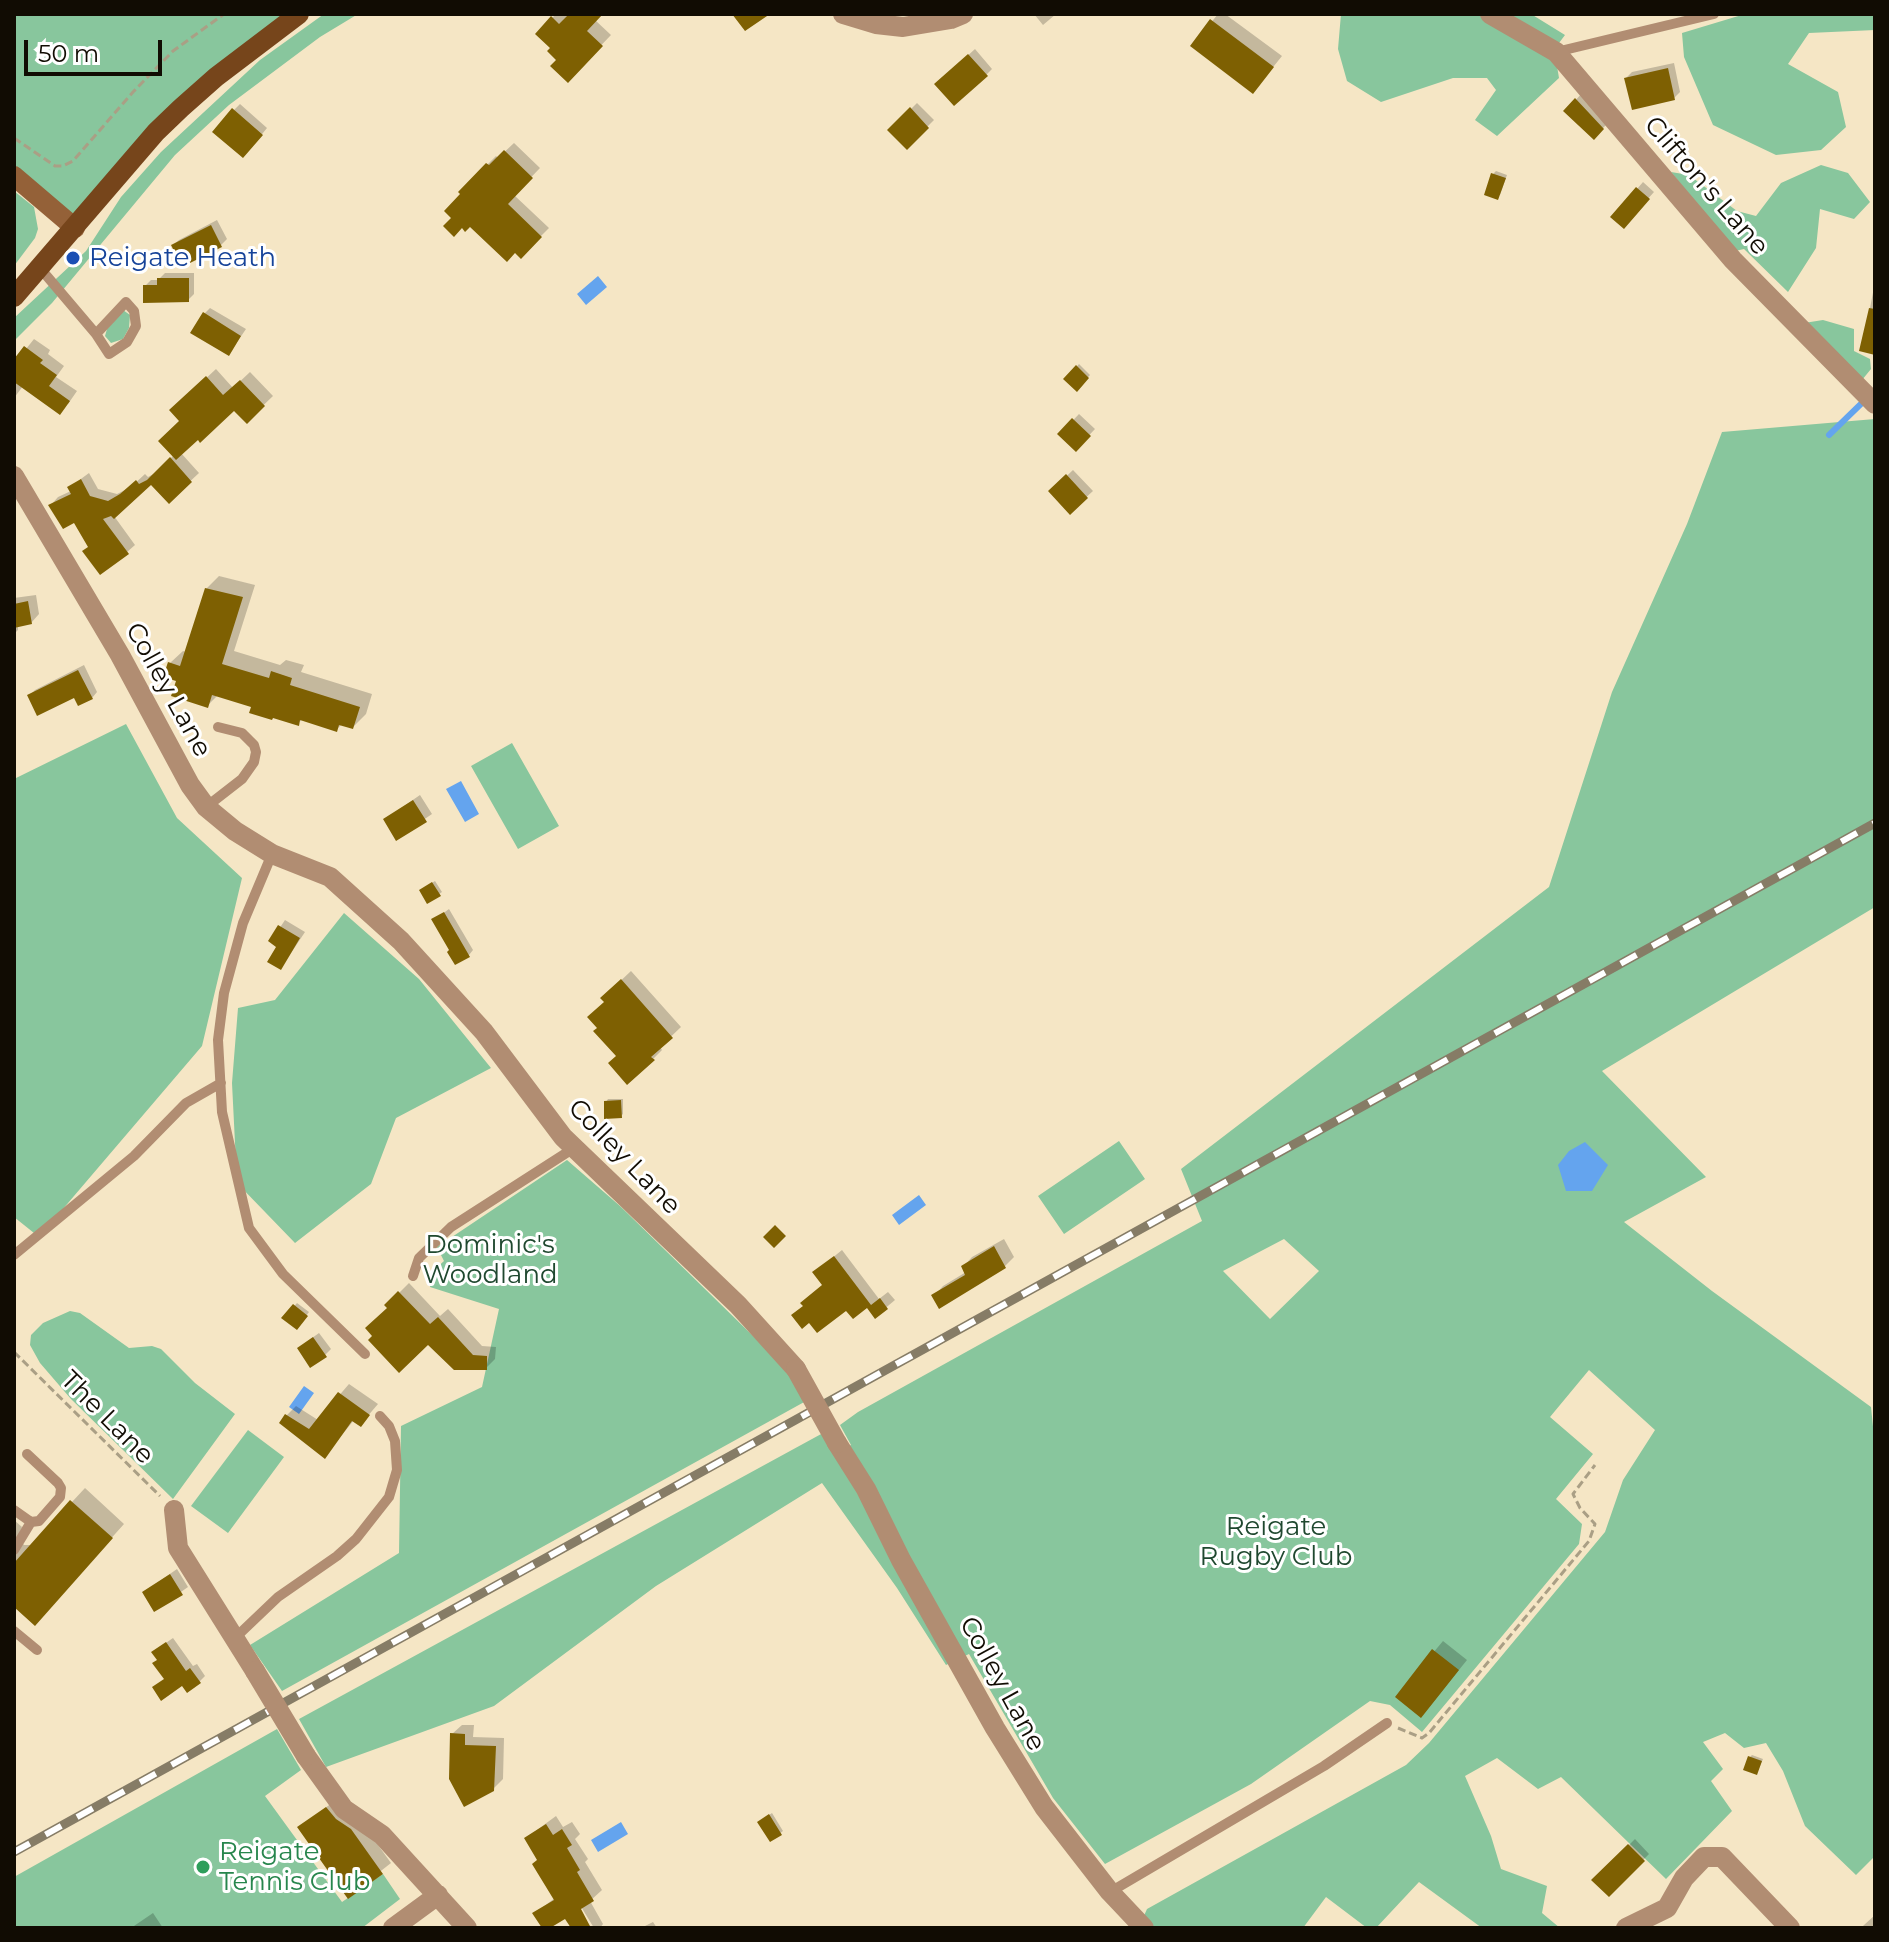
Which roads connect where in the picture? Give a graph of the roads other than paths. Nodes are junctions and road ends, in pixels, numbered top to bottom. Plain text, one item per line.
1 (299, 14) edge
2 (843, 14) edge
3 (963, 14) edge
4 (1490, 14) edge
5 (1714, 14) edge
6 (1556, 52) junction
7 (14, 176) edge
8 (75, 228) junction
9 (40, 268) junction
10 (14, 297) edge
11 (96, 334) junction
12 (1875, 404) edge
13 (14, 476) edge
14 (218, 727) dead end
15 (206, 807) junction
16 (272, 854) junction
17 (221, 1083) junction
18 (574, 1148) junction
19 (14, 1255) edge
20 (413, 1276) dead end
21 (365, 1354) dead end
22 (380, 1416) dead end
23 (27, 1454) dead end
24 (14, 1510) edge
25 (174, 1510) road end
26 (31, 1522) junction
27 (14, 1550) edge
28 (14, 1631) edge
29 (235, 1638) junction
30 (37, 1650) dead end
31 (1387, 1723) road end
32 (1110, 1892) junction
33 (438, 1895) junction
34 (393, 1928) edge
35 (467, 1928) edge
36 (1144, 1928) edge
37 (1626, 1928) edge
38 (1790, 1928) edge

1 - 8 main road
2 - 3 street
4 - 6 street, Clifton's Lane
5 - 6 lane
6 - 12 street, Clifton's Lane
7 - 8 street
8 - 9 main road
9 - 10 main road
9 - 11 lane
11 - 11 lane
13 - 15 street, Colley Lane
14 - 15 lane
15 - 16 street, Colley Lane
16 - 17 lane
16 - 18 street, Colley Lane
17 - 19 lane
17 - 21 lane
18 - 20 lane
18 - 32 street, Colley Lane, bridge
22 - 29 lane
23 - 26 lane
24 - 26 lane
25 - 29 street
26 - 27 lane
28 - 30 lane
29 - 33 street, bridge
31 - 32 lane
32 - 36 street, Colley Lane
33 - 34 street
33 - 35 street
37 - 38 street

